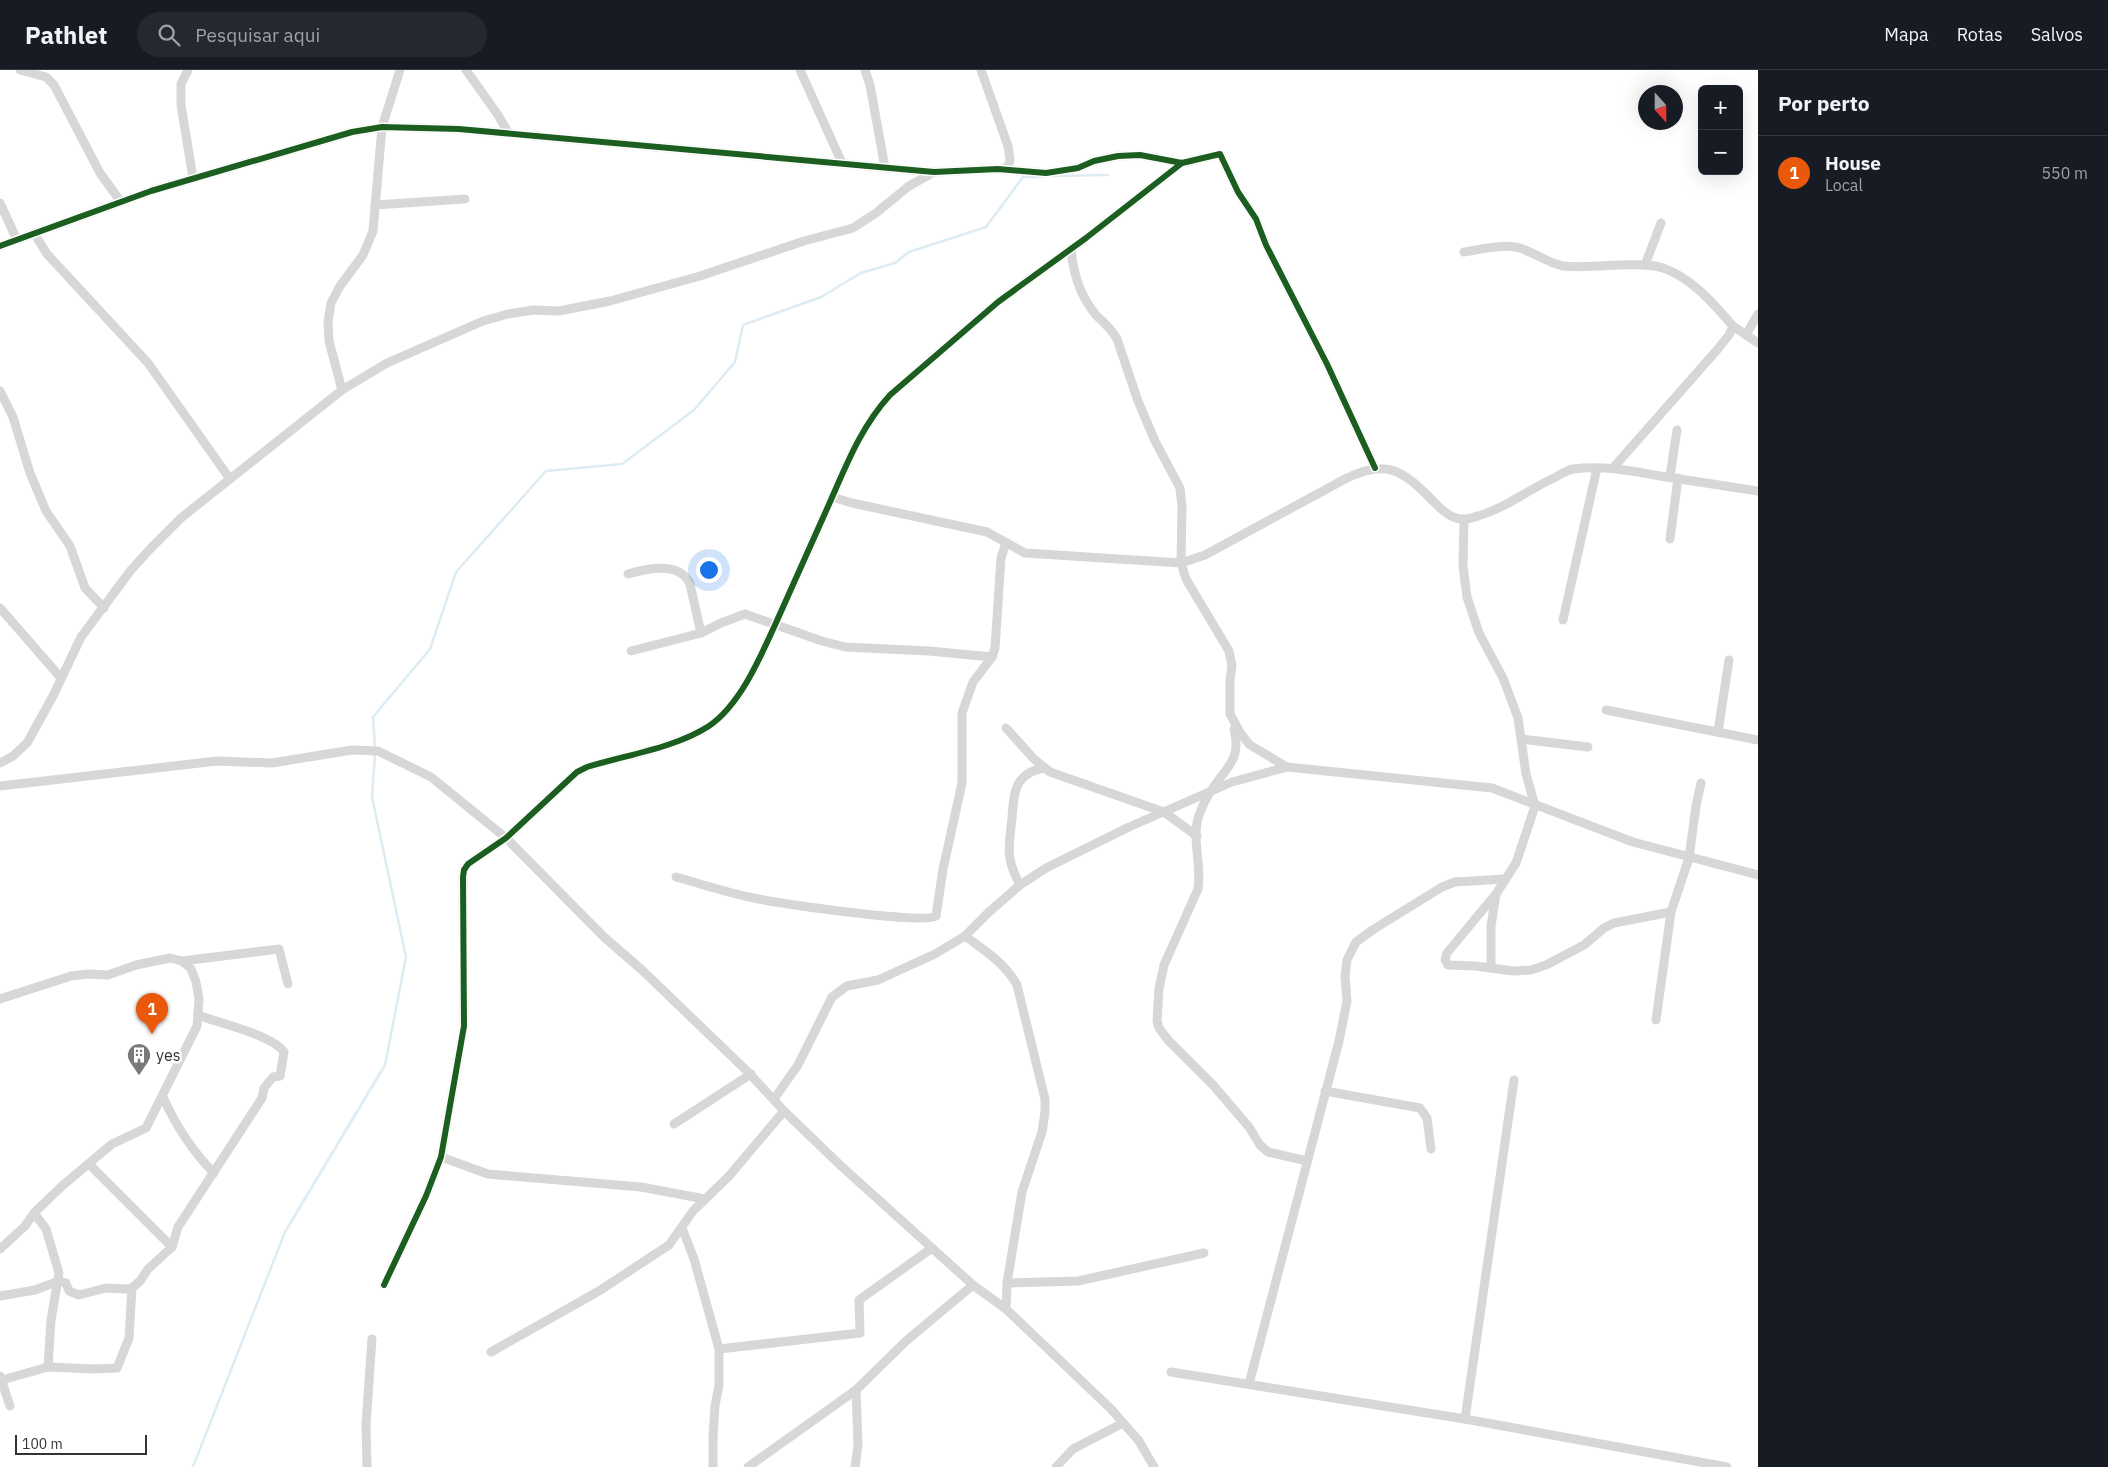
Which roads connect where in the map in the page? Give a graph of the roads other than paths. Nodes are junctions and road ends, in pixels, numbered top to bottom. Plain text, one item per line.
1 (20, 70) edge
2 (188, 70) edge
3 (400, 70) edge
4 (466, 70) edge
5 (800, 70) edge
6 (865, 70) edge
7 (981, 70) edge
8 (47, 74) edge
9 (382, 127) junction
10 (509, 134) junction
11 (842, 164) junction
12 (1182, 164) junction
13 (885, 168) junction
14 (1004, 170) junction
15 (934, 172) junction
16 (193, 178) junction
17 (465, 199) dead end
18 (121, 202) junction
19 (0, 203) edge
20 (375, 205) junction
21 (1661, 223) dead end
22 (34, 233) junction
23 (17, 240) junction
24 (0, 246) edge
25 (1071, 249) junction
26 (1464, 252) dead end
27 (1646, 265) junction
28 (1758, 314) edge
29 (1733, 326) junction
30 (1746, 335) junction
31 (1758, 343) edge
32 (342, 390) junction
33 (0, 391) edge
34 (1677, 430) dead end
35 (1375, 468) junction
36 (1597, 468) junction
37 (1613, 468) junction
38 (1674, 478) junction
39 (230, 479) junction
40 (1758, 491) edge
41 (832, 497) junction
42 (1464, 520) junction
43 (1670, 539) dead end
44 (1006, 542) junction
45 (1181, 563) junction
46 (628, 574) dead end
47 (0, 608) edge
48 (104, 608) junction
49 (1562, 620) dead end
50 (775, 624) junction
51 (701, 633) junction
52 (631, 650) dead end
53 (992, 657) junction
54 (1729, 660) dead end
55 (61, 678) junction
56 (1606, 710) dead end
57 (1230, 714) junction
58 (1006, 728) dead end
59 (1718, 732) junction
60 (1522, 739) junction
61 (1758, 740) edge
62 (1588, 748) dead end
63 (0, 763) edge
64 (1287, 767) junction
65 (1044, 768) junction
66 (1701, 783) dead end
67 (0, 786) edge
68 (1210, 792) junction
69 (1535, 806) junction
70 (1164, 812) junction
71 (1197, 836) junction
72 (506, 838) junction
73 (1688, 858) junction
74 (1758, 875) edge
75 (676, 877) dead end
76 (1505, 879) junction
77 (1020, 885) junction
78 (1496, 894) junction
79 (1671, 912) junction
80 (965, 936) junction
81 (182, 961) junction
82 (1491, 968) junction
83 (288, 984) dead end
84 (0, 999) edge
85 (198, 1016) junction
86 (1656, 1020) dead end
87 (751, 1074) junction
88 (1514, 1080) dead end
89 (1325, 1091) junction
90 (163, 1098) junction
91 (774, 1099) junction
92 (784, 1111) junction
93 (674, 1124) dead end
94 (1431, 1149) dead end
95 (441, 1156) junction
96 (1307, 1161) junction
97 (89, 1164) junction
98 (214, 1173) junction
99 (705, 1200) junction
100 (34, 1213) junction
101 (682, 1228) junction
102 (172, 1247) junction
103 (932, 1248) junction
104 (0, 1249) edge
105 (1204, 1253) dead end
106 (59, 1281) junction
107 (1007, 1283) junction
108 (384, 1285) dead end
109 (973, 1285) junction
110 (132, 1288) junction
111 (0, 1296) edge
112 (1006, 1309) junction
113 (372, 1339) dead end
114 (719, 1349) junction
115 (491, 1352) dead end
116 (48, 1367) junction
117 (1171, 1372) dead end
118 (1, 1378) edge
119 (1249, 1384) junction
120 (856, 1390) junction
121 (10, 1406) dead end
122 (1464, 1419) junction
123 (1123, 1423) junction
124 (367, 1467) edge
125 (713, 1467) edge
126 (748, 1467) edge
127 (855, 1467) edge
128 (1056, 1467) edge
129 (1154, 1467) edge
130 (1727, 1467) edge

1 - 8 street
2 - 16 street
3 - 9 street
4 - 10 street
5 - 11 street
6 - 13 street
7 - 14 street
8 - 18 street
9 - 10 street
9 - 16 street
9 - 20 street
10 - 11 street
11 - 13 street
12 - 14 street
12 - 25 street
12 - 35 street
13 - 15 street
14 - 15 street
15 - 32 street
16 - 18 street
17 - 20 street
18 - 22 street
19 - 23 street
20 - 32 street
21 - 27 street
22 - 23 street
22 - 39 street
23 - 24 street
25 - 41 street
25 - 45 street
26 - 27 street
27 - 29 street
28 - 30 street
29 - 30 street
29 - 37 street
30 - 31 street
32 - 39 street
33 - 48 street
34 - 38 street
35 - 42 street
35 - 45 street
36 - 37 street
36 - 42 street
36 - 49 street
37 - 38 street
38 - 40 street
38 - 43 street
39 - 48 street
41 - 44 street
41 - 50 street
42 - 60 street
44 - 45 street
44 - 53 street
45 - 57 street
46 - 51 street
47 - 55 street
48 - 55 street
50 - 51 street
50 - 53 street
50 - 72 street
51 - 52 street
53 - 75 street
54 - 59 street
55 - 63 street
56 - 59 street
57 - 64 street
57 - 68 street
58 - 65 street
59 - 61 street
60 - 62 street
60 - 69 street
64 - 68 street
64 - 69 street
65 - 70 street
65 - 77 street
66 - 73 street
67 - 72 street
68 - 70 street
68 - 71 street
69 - 73 street
69 - 76 street
70 - 71 street
70 - 77 street
71 - 96 street
72 - 87 street
72 - 95 street
73 - 74 street
73 - 79 street
76 - 78 street
76 - 89 street
77 - 80 street
78 - 82 street
78 - 82 street
79 - 82 street
79 - 86 street
80 - 91 street
80 - 107 street
81 - 83 street
81 - 84 street
81 - 85 street
85 - 90 street
85 - 98 street
87 - 91 street
87 - 93 street
88 - 122 street
89 - 94 street
89 - 96 street
90 - 97 street
90 - 98 street
91 - 92 street
92 - 99 street
92 - 103 street
95 - 99 street
95 - 108 street
96 - 119 street
97 - 100 street
97 - 102 street
98 - 102 street
99 - 101 street
100 - 104 street
100 - 106 street
101 - 114 street
101 - 115 street
102 - 110 street
103 - 109 street
103 - 114 street
105 - 107 street
106 - 110 street
106 - 111 street
106 - 116 street
107 - 112 street
109 - 112 street
109 - 120 street
110 - 116 street
112 - 123 street
113 - 124 street
114 - 125 street
116 - 118 street
117 - 119 street
118 - 121 street
119 - 122 street
120 - 126 street
120 - 127 street
122 - 130 street
123 - 128 street
123 - 129 street

